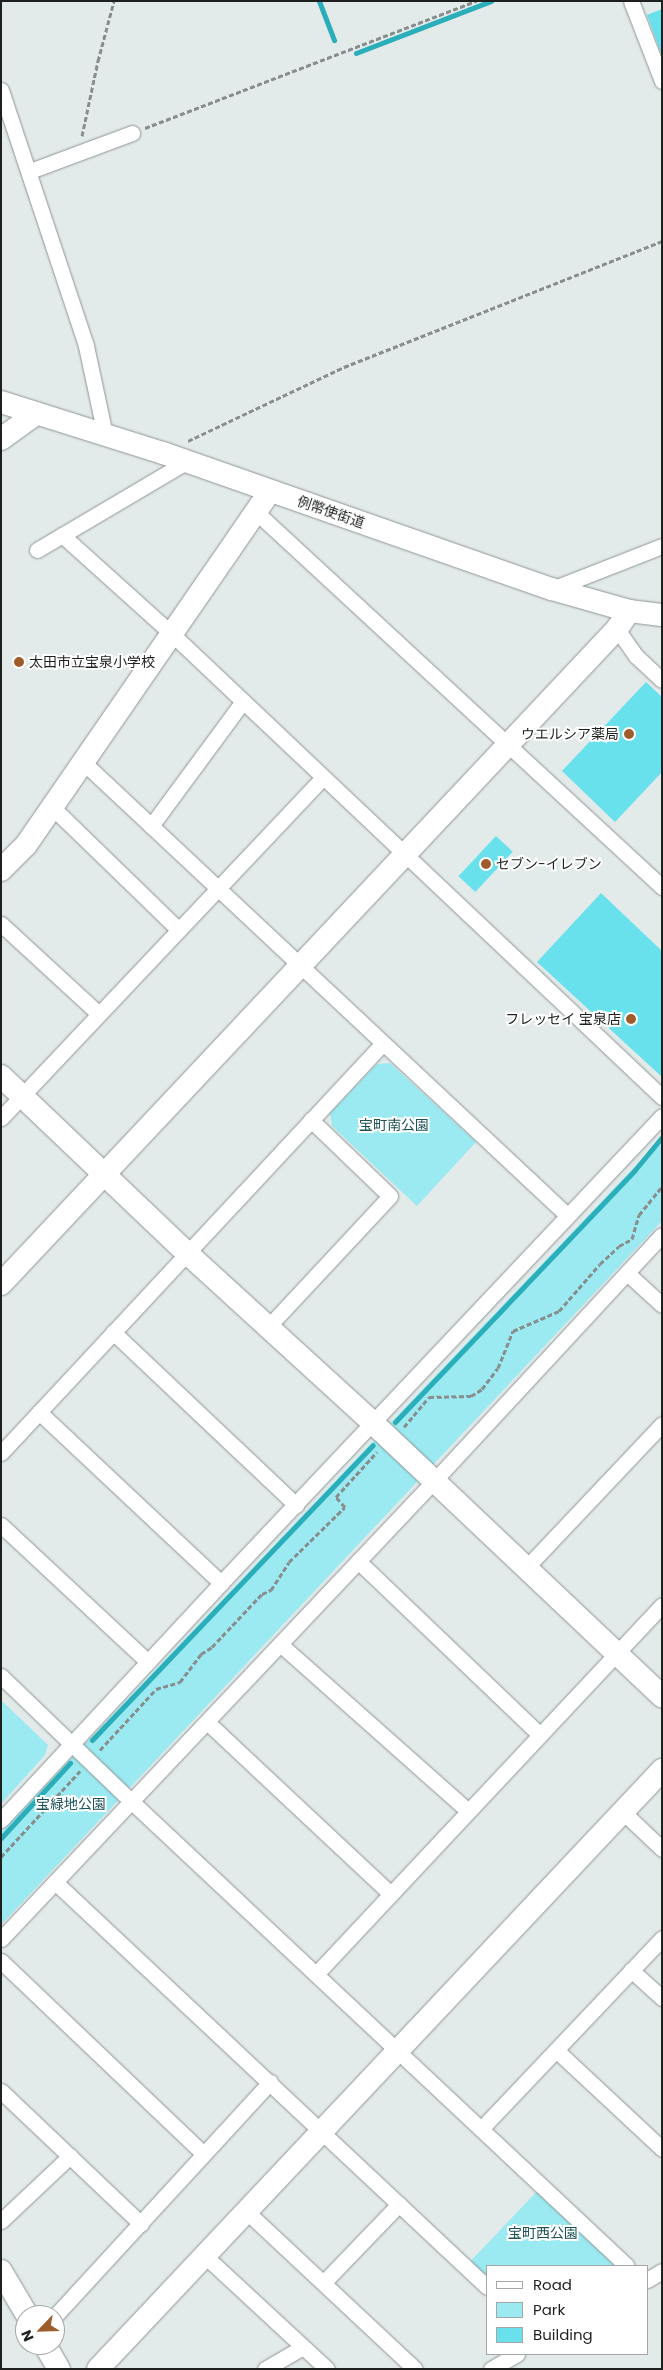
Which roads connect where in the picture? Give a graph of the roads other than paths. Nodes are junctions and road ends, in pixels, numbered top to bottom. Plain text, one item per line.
1 (631, 1) edge
2 (662, 81) edge
3 (1, 90) edge
4 (3, 106) edge
5 (132, 133) road end
6 (30, 171) junction
7 (1, 402) edge
8 (37, 413) junction
9 (105, 435) junction
10 (1, 439) edge
11 (186, 462) junction
12 (270, 491) junction
13 (256, 512) junction
14 (62, 535) junction
15 (662, 546) edge
16 (37, 550) dead end
17 (552, 589) junction
18 (662, 616) edge
19 (623, 620) junction
20 (172, 634) junction
21 (662, 680) edge
22 (243, 701) junction
23 (509, 744) junction
24 (83, 762) junction
25 (323, 778) junction
26 (52, 807) junction
27 (151, 826) junction
28 (405, 854) junction
29 (1, 870) edge
30 (662, 887) edge
31 (218, 888) junction
32 (1, 924) edge
33 (178, 929) junction
34 (300, 965) junction
35 (99, 1014) junction
36 (383, 1043) junction
37 (1, 1076) edge
38 (22, 1096) junction
39 (662, 1096) edge
40 (662, 1116) edge
41 (1, 1118) edge
42 (310, 1120) junction
43 (104, 1174) junction
44 (568, 1216) junction
45 (662, 1235) edge
46 (186, 1253) junction
47 (627, 1273) junction
48 (1, 1284) edge
49 (662, 1305) edge
50 (267, 1328) junction
51 (113, 1332) junction
52 (39, 1412) junction
53 (373, 1423) junction
54 (662, 1424) edge
55 (1, 1453) edge
56 (434, 1481) junction
57 (296, 1505) junction
58 (1, 1525) edge
59 (358, 1561) junction
60 (525, 1569) junction
61 (221, 1583) junction
62 (662, 1605) edge
63 (280, 1644) junction
64 (616, 1654) junction
65 (148, 1662) junction
66 (1, 1676) edge
67 (662, 1696) edge
68 (207, 1722) junction
69 (539, 1734) junction
70 (73, 1743) junction
71 (662, 1770) edge
72 (132, 1802) junction
73 (468, 1811) junction
74 (623, 1812) junction
75 (1, 1820) edge
76 (662, 1849) edge
77 (55, 1882) junction
78 (391, 1894) junction
79 (662, 1938) edge
80 (1, 1939) edge
81 (1, 1961) edge
82 (631, 1970) junction
83 (317, 1973) junction
84 (662, 1998) edge
85 (556, 2050) junction
86 (398, 2051) junction
87 (270, 2082) junction
88 (1, 2091) edge
89 (482, 2128) junction
90 (322, 2131) junction
91 (662, 2149) edge
92 (204, 2154) junction
93 (70, 2156) junction
94 (399, 2204) junction
95 (246, 2211) junction
96 (1, 2221) edge
97 (141, 2224) junction
98 (205, 2256) junction
99 (626, 2265) edge
100 (1, 2271) edge
101 (662, 2271) edge
102 (648, 2279) edge
103 (324, 2282) junction
104 (486, 2286) edge
105 (21, 2305) edge
106 (65, 2305) edge
107 (303, 2347) junction
108 (51, 2355) edge
109 (515, 2355) edge
110 (59, 2369) edge
111 (98, 2369) edge
112 (265, 2369) edge
113 (327, 2369) edge
114 (415, 2369) edge
115 (491, 2369) edge

1 - 2 street
3 - 4 street
4 - 6 street
5 - 6 street
6 - 9 street
7 - 8 street, 例幣使街道
8 - 9 street, 例幣使街道
8 - 10 street
9 - 11 street, 例幣使街道
11 - 12 street, 例幣使街道
11 - 14 street
12 - 13 street
12 - 17 street, 例幣使街道
13 - 20 street
13 - 23 street
14 - 16 street
14 - 20 street
15 - 17 street
17 - 19 street, 例幣使街道
18 - 19 street, 例幣使街道
19 - 21 street
19 - 23 street
20 - 22 street
20 - 24 street
22 - 25 street
22 - 27 street
23 - 28 street
23 - 30 street
24 - 26 street
24 - 27 street
25 - 28 street
25 - 31 street
26 - 29 street
26 - 33 street
27 - 31 street
28 - 34 street
28 - 39 street
31 - 33 street
31 - 34 street
32 - 35 street
33 - 35 street
34 - 36 street
34 - 43 street
35 - 38 street
36 - 42 street
36 - 44 street
37 - 38 street
38 - 41 street
38 - 43 street
40 - 44 street
42 - 46 street
42 - 50 street
43 - 46 street
43 - 48 street
44 - 53 street
45 - 47 street
46 - 50 street
46 - 51 street
47 - 49 street
47 - 56 street
50 - 53 street
51 - 52 street
51 - 57 street
52 - 55 street
52 - 61 street
53 - 56 street
53 - 57 street
54 - 60 street
56 - 59 street
56 - 60 street
57 - 61 street
58 - 65 street
59 - 63 street
59 - 69 street
60 - 64 street
61 - 65 street
62 - 64 street
63 - 68 street
63 - 73 street
64 - 67 street
64 - 69 street
65 - 70 street
66 - 70 street
68 - 72 street
68 - 78 street
69 - 73 street
70 - 72 street
70 - 75 street
71 - 74 street
72 - 77 street
72 - 83 street
73 - 78 street
74 - 76 street
74 - 86 street
77 - 80 street
77 - 87 street
78 - 83 street
79 - 82 street
81 - 92 street
82 - 84 street
82 - 85 street
83 - 86 street
85 - 89 street
85 - 91 street
86 - 89 street
86 - 90 street
87 - 90 street
87 - 92 street
88 - 93 street
89 - 99 street
90 - 94 street
90 - 95 street
92 - 97 street
93 - 96 street
93 - 97 street
94 - 103 street
94 - 104 street
95 - 98 street
95 - 103 street
97 - 106 street
98 - 107 street
98 - 111 street
100 - 105 street
101 - 102 street
103 - 114 street
107 - 112 street
107 - 113 street
108 - 110 street
109 - 115 street

